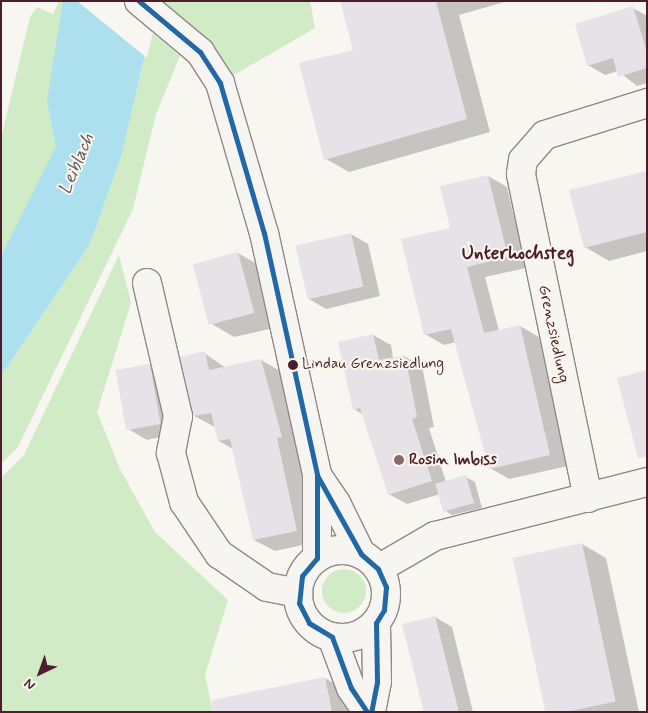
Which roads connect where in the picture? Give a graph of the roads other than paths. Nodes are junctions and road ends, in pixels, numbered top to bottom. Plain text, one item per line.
1 (139, 1) edge
2 (647, 103) edge
3 (147, 283) dead end
4 (316, 476) junction
5 (647, 482) edge
6 (588, 498) junction
7 (317, 558) junction
8 (370, 561) junction
9 (298, 593) junction
10 (376, 623) junction
11 (332, 638) junction
12 (366, 712) edge
13 (371, 712) edge

1 - 4 main road
2 - 6 main road, Grenzsiedlung
3 - 9 main road
4 - 7 main road
4 - 8 main road
5 - 6 main road
6 - 8 main road
7 - 8 main road
7 - 9 main road
8 - 10 main road
9 - 11 main road
10 - 11 main road
10 - 13 main road
11 - 12 main road

